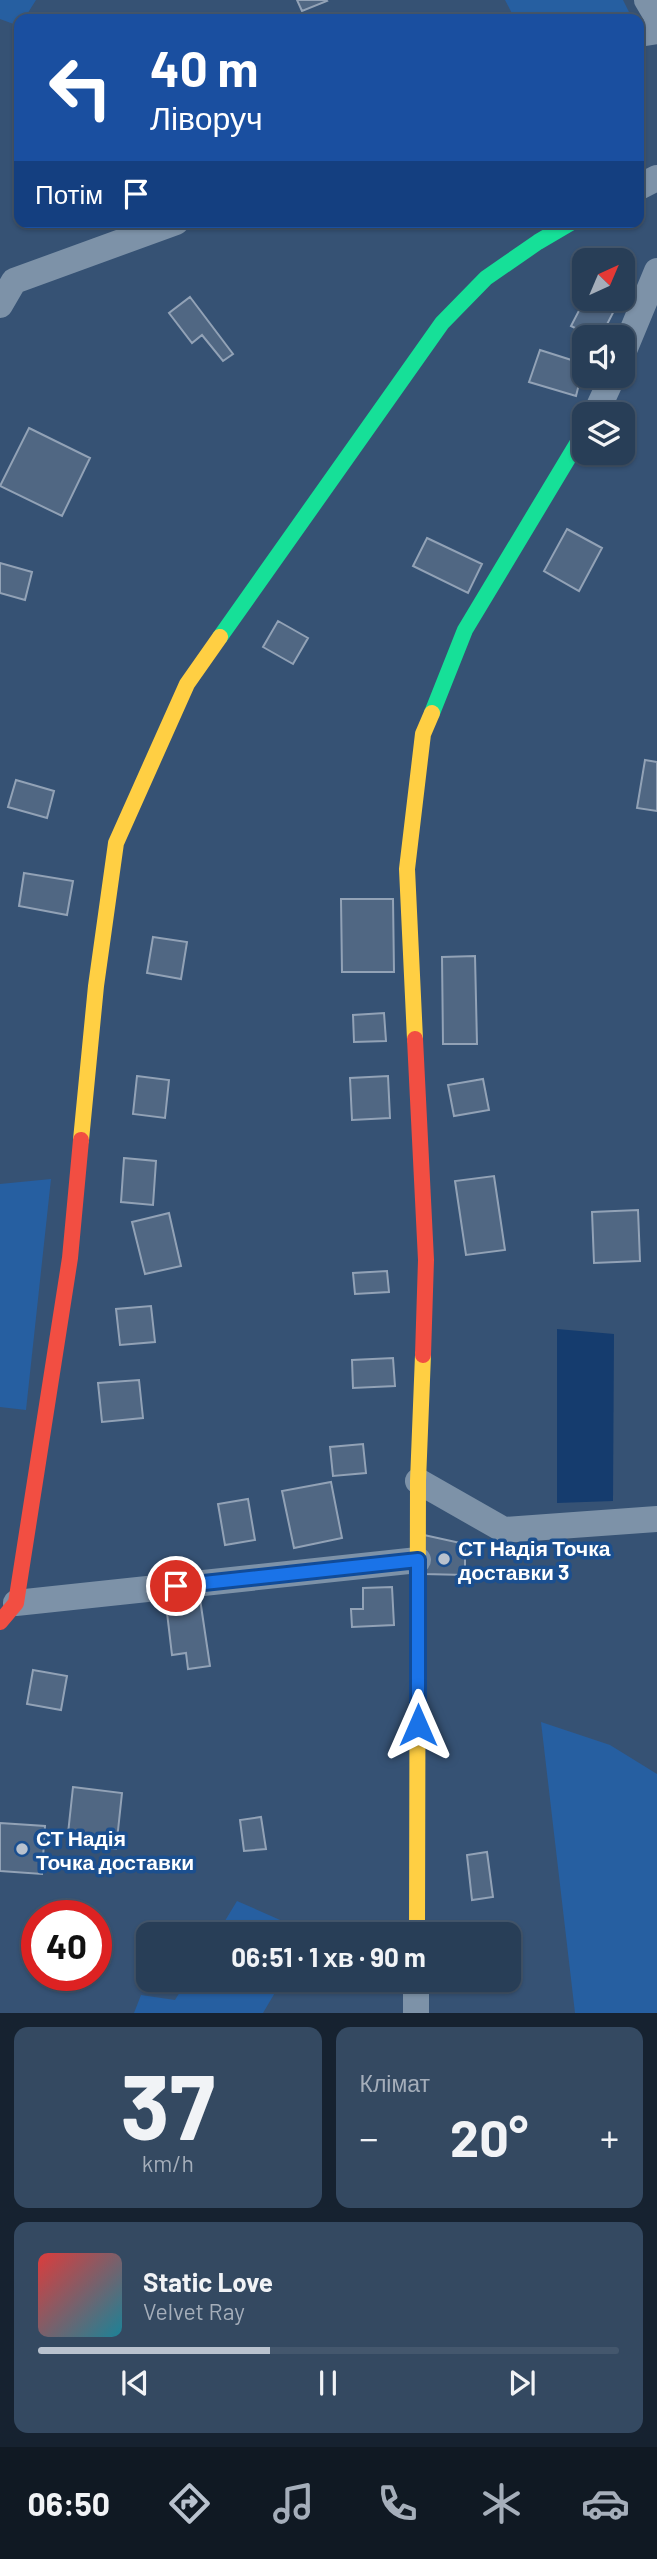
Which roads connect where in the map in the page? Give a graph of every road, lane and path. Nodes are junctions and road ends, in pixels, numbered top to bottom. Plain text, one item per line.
1 (647, 0) edge
2 (657, 17) edge
3 (160, 228) edge
4 (562, 228) edge
5 (657, 271) edge
6 (0, 305) edge
7 (635, 325) edge
8 (572, 452) edge
9 (418, 1481) junction
10 (657, 1520) edge
11 (418, 1560) junction
12 (8, 1613) edge
13 (417, 1922) edge
14 (416, 1992) edge
15 (416, 2013) edge

1 - 2 street
3 - 6 street
4 - 12 street
5 - 7 street
8 - 9 street
9 - 10 street
9 - 11 street
11 - 12 street
11 - 13 street
14 - 15 street

